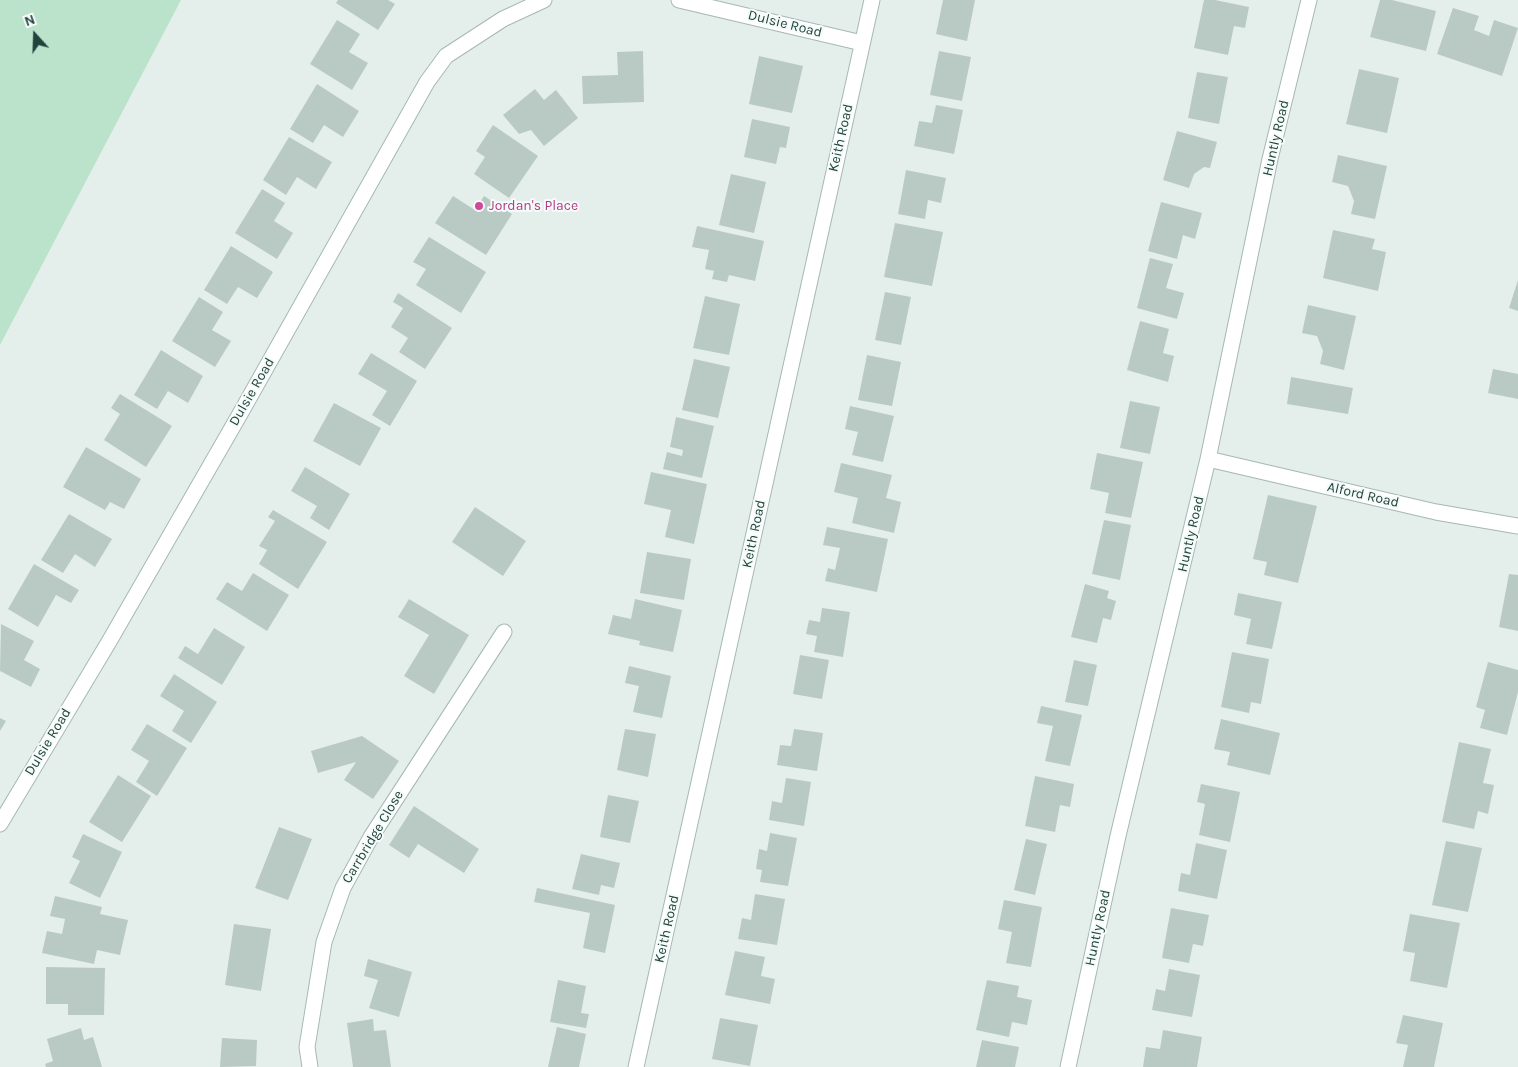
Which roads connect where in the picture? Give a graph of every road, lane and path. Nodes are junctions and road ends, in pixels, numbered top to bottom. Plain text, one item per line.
1 (544, 0) edge
2 (679, 0) edge
3 (872, 0) edge
4 (1309, 0) edge
5 (862, 43) junction
6 (1208, 459) junction
7 (1518, 526) edge
8 (504, 632) dead end
9 (0, 824) edge
10 (310, 1067) edge
11 (636, 1067) edge
12 (1068, 1067) edge

1 - 9 street, Dulsie Road
2 - 5 street, Dulsie Road
3 - 5 street, Keith Road
4 - 6 street, Huntly Road
5 - 11 street, Keith Road
6 - 7 street, Alford Road
6 - 12 street, Huntly Road
8 - 10 street, Carrbridge Close

